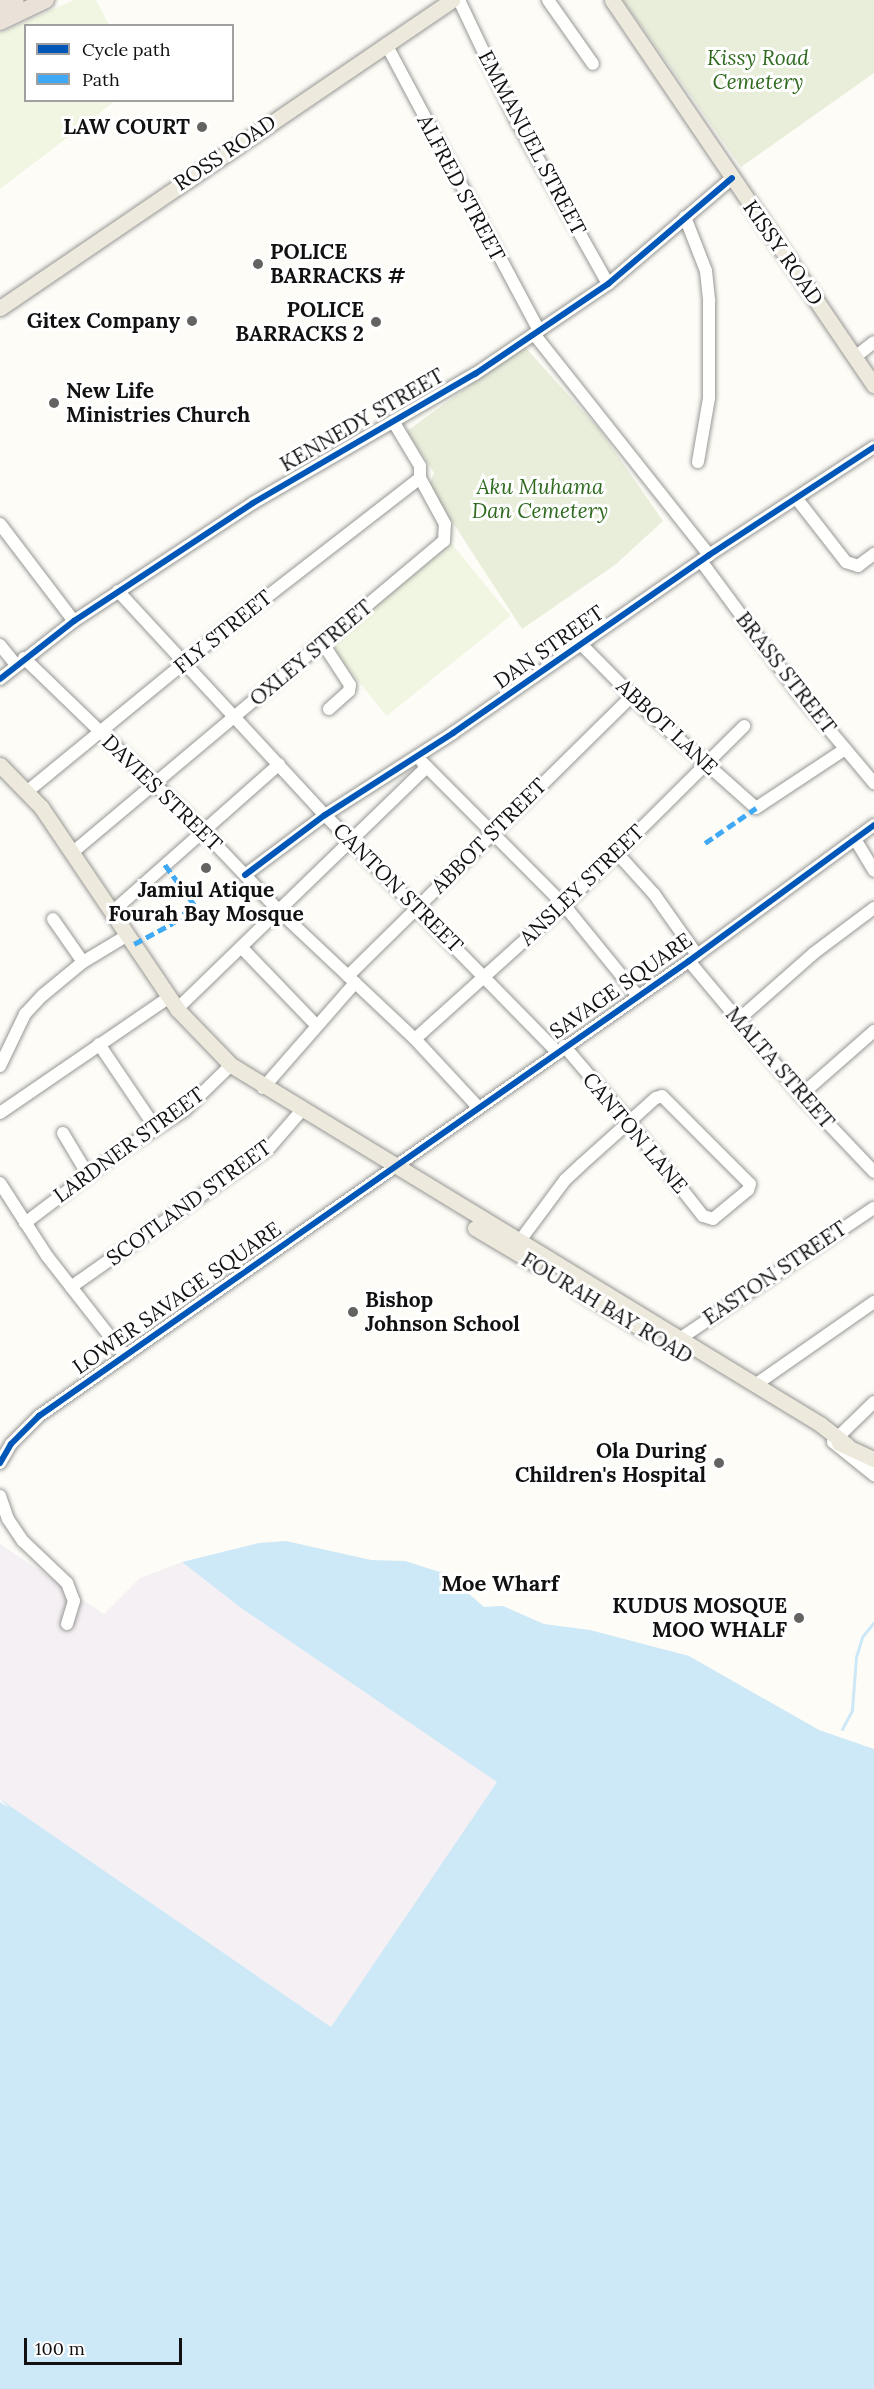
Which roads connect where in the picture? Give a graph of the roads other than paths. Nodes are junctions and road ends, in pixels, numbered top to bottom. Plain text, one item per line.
1 (15, 0) edge
2 (46, 0) edge
3 (452, 0) edge
4 (459, 0) edge
5 (548, 0) edge
6 (612, 0) edge
7 (0, 7) edge
8 (0, 22) edge
9 (386, 44) junction
10 (593, 64) dead end
11 (732, 178) junction
12 (685, 217) junction
13 (608, 284) junction
14 (0, 308) edge
15 (537, 332) junction
16 (874, 342) edge
17 (855, 357) junction
18 (874, 385) edge
19 (393, 421) junction
20 (874, 447) edge
21 (698, 462) dead end
22 (420, 478) junction
23 (797, 499) junction
24 (0, 524) edge
25 (874, 554) edge
26 (705, 558) junction
27 (118, 591) junction
28 (74, 621) junction
29 (322, 642) junction
30 (581, 644) junction
31 (0, 645) edge
32 (20, 662) junction
33 (185, 663) junction
34 (0, 679) edge
35 (632, 696) junction
36 (329, 709) dead end
37 (235, 717) junction
38 (744, 726) dead end
39 (100, 732) junction
40 (845, 749) junction
41 (414, 755) junction
42 (279, 764) junction
43 (706, 764) junction
44 (0, 765) edge
45 (427, 767) junction
46 (874, 783) edge
47 (153, 785) junction
48 (29, 790) junction
49 (326, 815) junction
50 (874, 825) edge
51 (201, 830) junction
52 (491, 832) junction
53 (351, 838) junction
54 (855, 838) junction
55 (73, 852) junction
56 (616, 852) junction
57 (874, 871) edge
58 (245, 875) junction
59 (564, 905) junction
60 (417, 907) junction
61 (874, 908) edge
62 (279, 911) junction
63 (112, 912) junction
64 (53, 919) dead end
65 (128, 935) junction
66 (242, 948) junction
67 (693, 958) junction
68 (83, 962) junction
69 (486, 976) junction
70 (352, 980) junction
71 (638, 996) junction
72 (172, 1003) junction
73 (738, 1020) junction
74 (316, 1025) junction
75 (874, 1031) edge
76 (415, 1038) junction
77 (99, 1044) junction
78 (560, 1048) junction
79 (231, 1065) junction
80 (0, 1066) edge
81 (263, 1088) junction
82 (801, 1095) junction
83 (477, 1106) junction
84 (301, 1111) junction
85 (0, 1113) edge
86 (629, 1122) junction
87 (155, 1127) junction
88 (63, 1133) dead end
89 (389, 1169) junction
90 (874, 1172) edge
91 (88, 1175) junction
92 (0, 1183) edge
93 (440, 1202) junction
94 (874, 1208) edge
95 (25, 1223) junction
96 (519, 1242) junction
97 (548, 1265) junction
98 (72, 1287) junction
99 (874, 1302) edge
100 (678, 1340) junction
101 (125, 1356) junction
102 (755, 1385) junction
103 (874, 1402) edge
104 (839, 1441) junction
105 (874, 1459) edge
106 (0, 1464) edge
107 (874, 1475) edge
108 (0, 1496) edge
109 (67, 1624) dead end

1 - 7 highway
2 - 8 highway
3 - 9 main road, ROSS ROAD
4 - 13 street, EMMANUEL STREET
5 - 10 street
6 - 11 main road, KISSY ROAD
9 - 14 main road, ROSS ROAD
9 - 15 street, ALFRED STREET
11 - 12 street, KENNEDY STREET
11 - 17 main road, KISSY ROAD
12 - 13 street, KENNEDY STREET
12 - 21 street
13 - 15 street, KENNEDY STREET
15 - 19 street, KENNEDY STREET
15 - 26 street, BRASS STREET
16 - 17 street
17 - 18 main road, KISSY ROAD
19 - 22 street, OXLEY STREET
19 - 27 street, KENNEDY STREET
20 - 23 street, DAN STREET
22 - 29 street, OXLEY STREET
22 - 33 street, FLY STREET
23 - 25 street
23 - 26 street, DAN STREET
24 - 28 street
26 - 30 street, DAN STREET
26 - 40 street, BRASS STREET
27 - 28 street, KENNEDY STREET
27 - 33 street, CANTON STREET
28 - 32 street, KENNEDY STREET
29 - 36 street
29 - 37 street, OXLEY STREET
30 - 35 street, ABBOT LANE
30 - 41 street, DAN STREET
31 - 32 street, DAVIES STREET
32 - 34 street, KENNEDY STREET
32 - 39 street, DAVIES STREET
33 - 37 street, CANTON STREET
33 - 39 street, FLY STREET
35 - 43 street, ABBOT LANE
35 - 52 street, ABBOT STREET
37 - 42 street, CANTON STREET
37 - 47 street, OXLEY STREET
38 - 43 street, ANSLEY STREET
39 - 47 street, DAVIES STREET
39 - 48 street, FLY STREET
40 - 43 street, ABBOT LANE
40 - 46 street, BRASS STREET
41 - 45 street
41 - 49 street, DAN STREET
42 - 49 street, CANTON STREET
42 - 51 street
43 - 56 street, ANSLEY STREET
44 - 48 main road, FOURAH BAY ROAD
45 - 52 street
45 - 53 street
47 - 51 street, DAVIES STREET
47 - 55 street, OXLEY STREET
48 - 55 main road, FOURAH BAY ROAD
49 - 53 street, CANTON STREET
49 - 58 street, DAN STREET
50 - 54 street, SAVAGE SQUARE
51 - 58 street, DAVIES STREET
51 - 63 street
52 - 59 street
52 - 60 street, ABBOT STREET
53 - 60 street, CANTON STREET
53 - 62 street
54 - 57 street
54 - 67 street, SAVAGE SQUARE
55 - 63 main road, FOURAH BAY ROAD
56 - 59 street, ANSLEY STREET
56 - 67 street, MALTA STREET
58 - 62 street, DAVIES STREET
59 - 69 street, ANSLEY STREET
59 - 71 street
60 - 69 street, CANTON STREET
60 - 70 street, ABBOT STREET
61 - 73 street
62 - 66 street
62 - 70 street, DAVIES STREET
63 - 65 main road, FOURAH BAY ROAD
64 - 68 street
65 - 68 street
65 - 72 main road, FOURAH BAY ROAD
66 - 72 street
66 - 74 street
67 - 71 street, SAVAGE SQUARE
67 - 73 street, MALTA STREET
68 - 80 street
69 - 76 street, ANSLEY STREET
69 - 78 street, CANTON STREET
70 - 74 street, ABBOT STREET
70 - 76 street, DAVIES STREET
71 - 78 street, SAVAGE SQUARE
72 - 77 street
72 - 79 main road, FOURAH BAY ROAD
73 - 82 street, MALTA STREET
74 - 81 street, ABBOT STREET
75 - 82 street
76 - 83 street, DAVIES STREET
77 - 85 street
77 - 87 street
78 - 83 street, SAVAGE SQUARE
78 - 86 street, CANTON LANE
79 - 81 main road, FOURAH BAY ROAD
79 - 87 street, LARDNER STREET
81 - 84 main road, FOURAH BAY ROAD
82 - 90 street, MALTA STREET
83 - 89 street, SAVAGE SQUARE
84 - 89 main road, FOURAH BAY ROAD
84 - 98 street, SCOTLAND STREET
86 - 86 street, CANTON LANE
86 - 96 street
87 - 91 street, LARDNER STREET
88 - 91 street
89 - 93 main road, FOURAH BAY ROAD
89 - 101 street, LOWER SAVAGE SQUARE
91 - 95 street, LARDNER STREET
92 - 95 street
93 - 96 main road, FOURAH BAY ROAD
93 - 97 main road, FOURAH BAY ROAD
94 - 100 street, EASTON STREET
95 - 98 street
96 - 97 main road, FOURAH BAY ROAD
97 - 100 main road, FOURAH BAY ROAD
97 - 104 main road, FOURAH BAY ROAD
98 - 101 street
99 - 102 street
100 - 102 main road, FOURAH BAY ROAD
101 - 106 street, LOWER SAVAGE SQUARE
102 - 104 main road, FOURAH BAY ROAD
103 - 104 street
104 - 105 main road, FOURAH BAY ROAD
104 - 107 street
108 - 109 street

